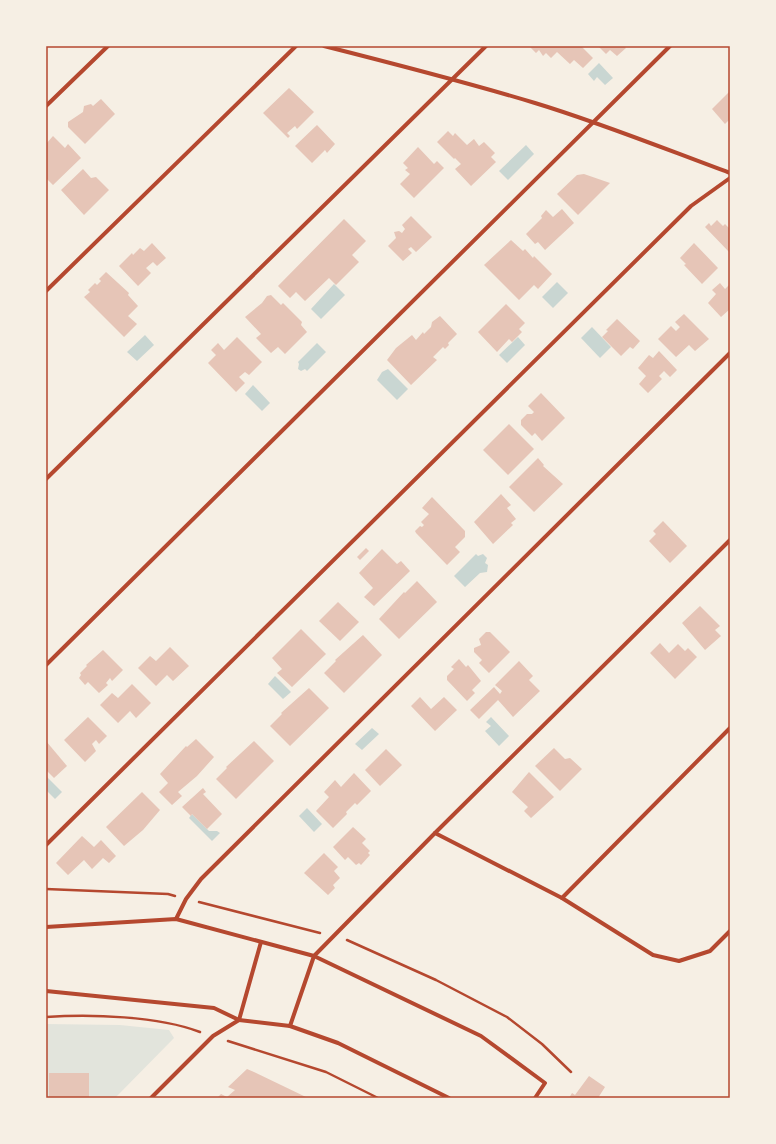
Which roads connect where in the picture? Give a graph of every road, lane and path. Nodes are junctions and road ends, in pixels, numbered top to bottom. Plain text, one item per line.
1 (108, 46) edge
2 (296, 46) edge
3 (324, 46) edge
4 (486, 46) edge
5 (670, 46) edge
6 (452, 79) junction
7 (46, 106) edge
8 (594, 122) junction
9 (730, 173) edge
10 (730, 178) edge
11 (46, 291) edge
12 (730, 353) edge
13 (46, 479) edge
14 (730, 540) edge
15 (46, 665) edge
16 (730, 728) edge
17 (435, 832) junction
18 (46, 845) edge
19 (562, 898) junction
20 (176, 919) junction
21 (46, 927) edge
22 (730, 931) edge
23 (333, 937) junction
24 (261, 942) junction
25 (314, 956) junction
26 (46, 991) edge
27 (239, 1020) junction
28 (290, 1026) junction
29 (572, 1072) dead end
30 (151, 1098) edge
31 (449, 1098) edge
32 (535, 1098) edge

1 - 7 street
2 - 11 street
3 - 6 street
4 - 6 street
5 - 8 street
6 - 8 street
6 - 13 street
8 - 9 street
8 - 15 street
10 - 18 street
12 - 20 street
14 - 17 street
16 - 19 street
17 - 19 street
17 - 23 street
19 - 22 street
20 - 21 street
20 - 24 street
23 - 25 street
23 - 29 path
24 - 25 street
24 - 27 street
25 - 28 street
25 - 32 street
26 - 27 street
27 - 28 street
27 - 30 street
28 - 31 street

